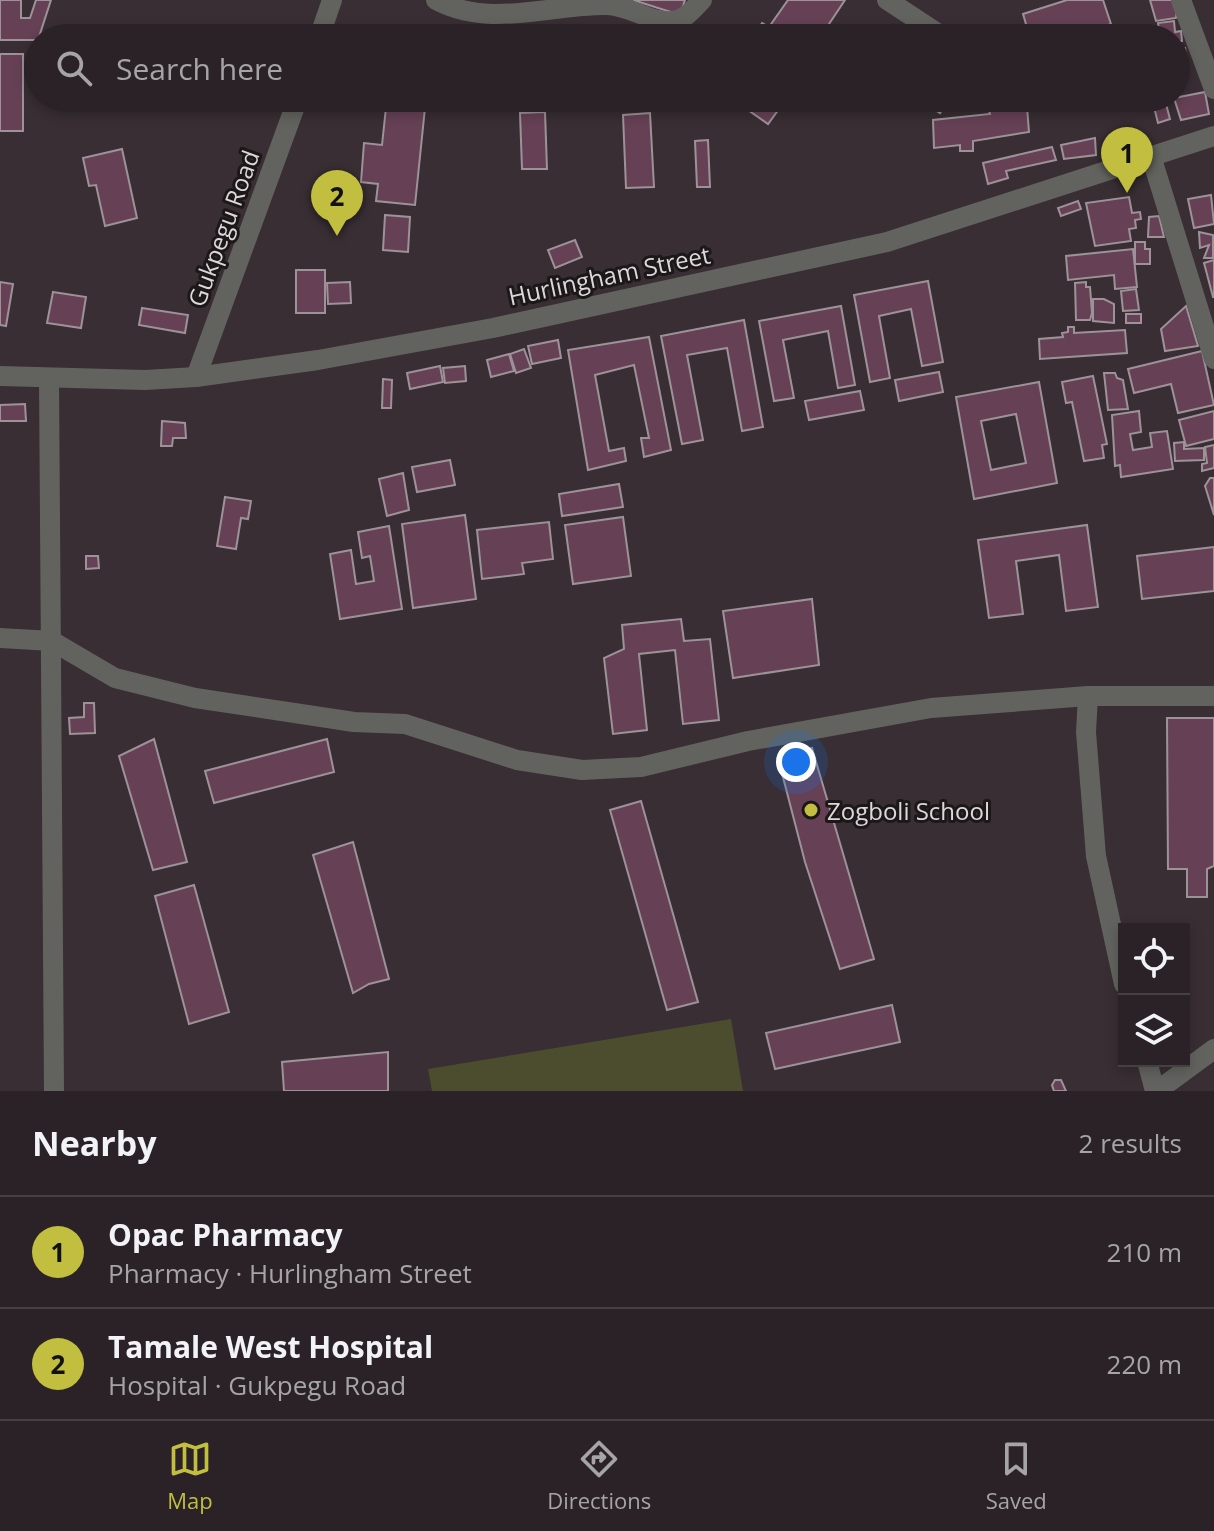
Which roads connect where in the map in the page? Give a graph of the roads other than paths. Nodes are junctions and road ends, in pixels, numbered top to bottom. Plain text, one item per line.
1 (332, 0) edge
2 (436, 0) edge
3 (702, 0) edge
4 (887, 0) edge
5 (1181, 0) edge
6 (324, 24) edge
7 (924, 24) edge
8 (1190, 24) edge
9 (1190, 24) edge
10 (1214, 89) edge
11 (293, 112) edge
12 (1214, 136) edge
13 (1151, 156) junction
14 (1214, 359) edge
15 (0, 376) edge
16 (196, 377) junction
17 (49, 378) junction
18 (0, 638) edge
19 (52, 641) junction
20 (1088, 696) junction
21 (1214, 696) edge
22 (1118, 957) edge
23 (1214, 1049) edge
24 (1149, 1067) edge
25 (54, 1091) edge
26 (1156, 1091) edge

1 - 6 street
2 - 3 street
4 - 7 street
5 - 9 street
8 - 10 street
11 - 16 street, Gukpegu Road
12 - 13 street, Hurlingham Street
13 - 14 street
13 - 16 street, Hurlingham Street
15 - 17 street, Hurlingham Street
16 - 17 street, Hurlingham Street
17 - 19 street
18 - 19 street
19 - 20 street
19 - 25 street
20 - 21 street
20 - 22 street
23 - 26 street
24 - 26 street

